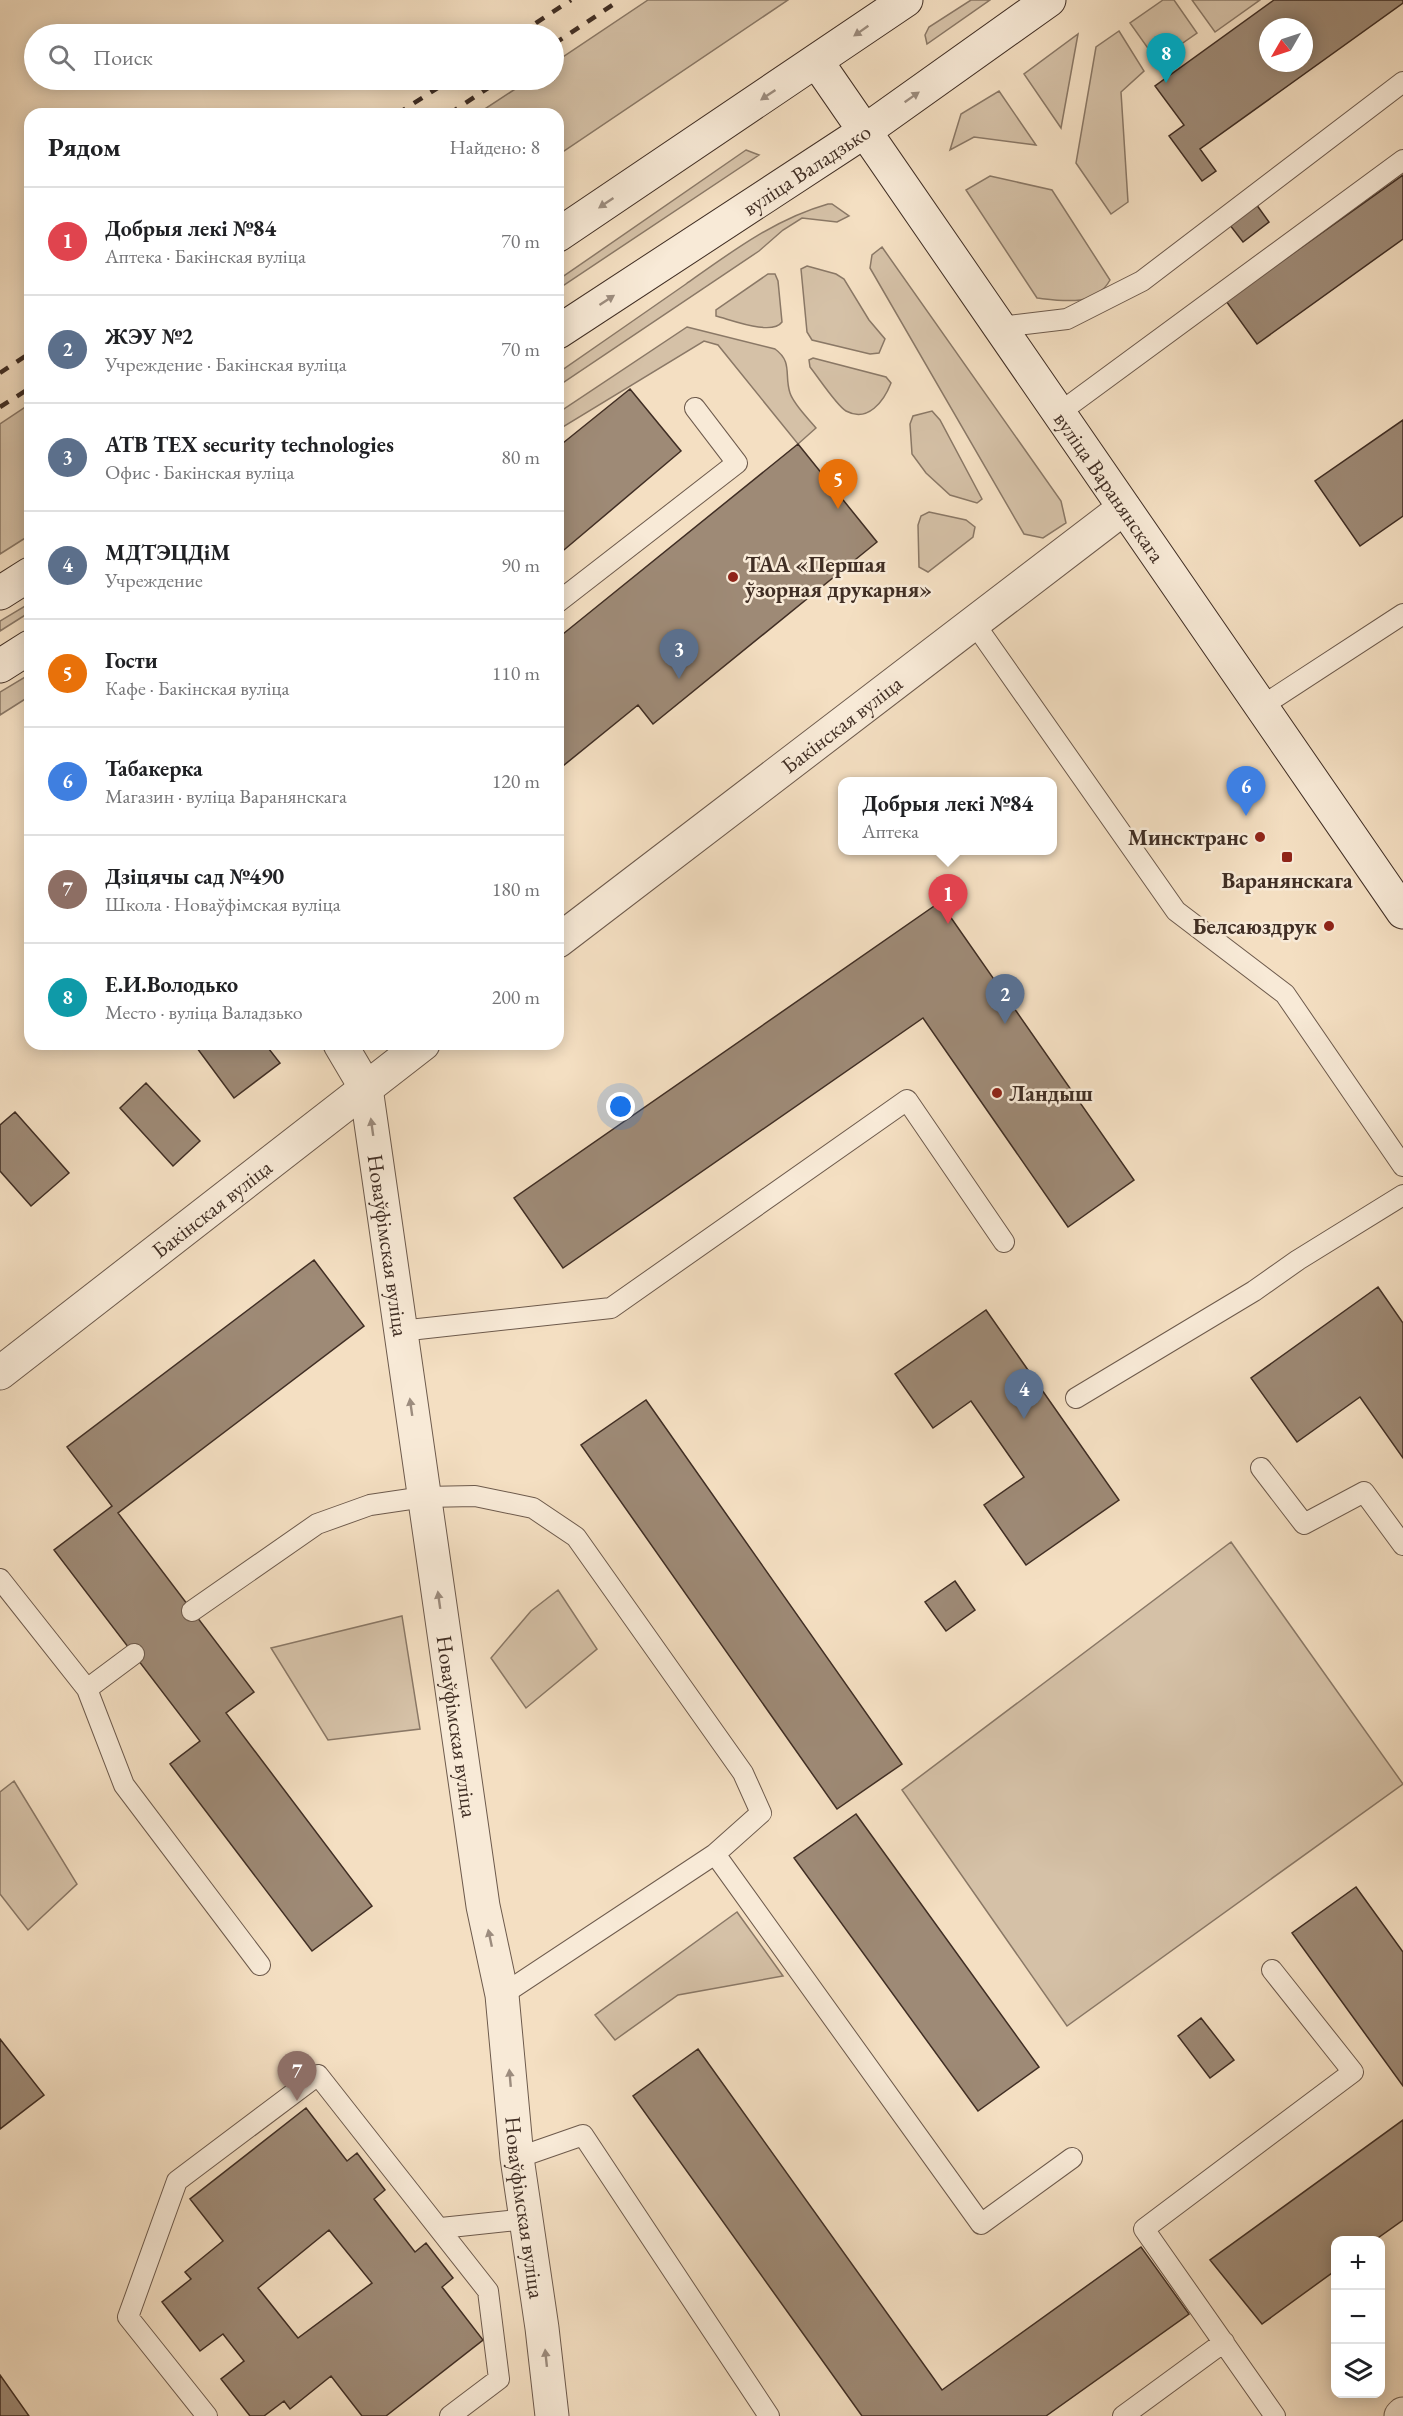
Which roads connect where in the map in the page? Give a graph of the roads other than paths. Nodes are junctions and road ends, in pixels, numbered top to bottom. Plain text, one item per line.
1 (906, 0) edge
2 (1049, 0) edge
3 (817, 62) junction
4 (1403, 82) edge
5 (865, 131) junction
6 (1403, 160) edge
7 (564, 231) edge
8 (1000, 327) junction
9 (564, 328) edge
10 (694, 408) dead end
11 (1059, 413) junction
12 (1124, 508) junction
13 (24, 578) edge
14 (0, 592) edge
15 (564, 597) edge
16 (1403, 614) edge
17 (974, 623) junction
18 (24, 651) edge
19 (0, 666) edge
20 (1262, 706) junction
21 (1398, 895) edge
22 (564, 936) edge
23 (344, 1050) edge
24 (415, 1050) edge
25 (366, 1088) junction
26 (1403, 1166) edge
27 (1403, 1195) edge
28 (1004, 1242) dead end
29 (400, 1331) junction
30 (0, 1373) edge
31 (1076, 1398) dead end
32 (1262, 1467) dead end
33 (424, 1497) junction
34 (1403, 1545) edge
35 (0, 1579) edge
36 (192, 1611) dead end
37 (134, 1654) dead end
38 (87, 1689) junction
39 (715, 1854) junction
40 (260, 1965) dead end
41 (1272, 1970) dead end
42 (501, 1995) junction
43 (517, 2158) junction
44 (1072, 2158) dead end
45 (527, 2219) junction
46 (441, 2228) junction
47 (1224, 2342) junction
48 (207, 2416) edge
49 (450, 2416) edge
50 (552, 2416) edge
51 (769, 2416) edge
52 (1123, 2416) edge
53 (1275, 2416) edge

1 -> 3 street
5 -> 2 street, вуліца Валадзько
3 - 5 street, вуліца Варанянскага
3 -> 7 street
4 - 8 lane
5 - 8 street, вуліца Варанянскага
9 -> 5 street, вуліца Валадзько
6 - 11 lane
8 - 11 street, вуліца Варанянскага
10 - 15 lane
11 - 12 street, вуліца Варанянскага
12 - 17 street, Бакінская вуліца
12 - 20 street, вуліца Варанянскага
13 - 14 street
16 - 20 lane
17 - 22 street, Бакінская вуліца
17 - 26 lane
18 - 19 street
20 - 21 street, вуліца Варанянскага
23 - 25 street, Новаўфімская вуліца
24 - 25 street, Бакінская вуліца
29 -> 25 street, Новаўфімская вуліца
25 - 30 street, Бакінская вуліца
27 - 31 lane
28 - 29 lane
33 -> 29 street, Новаўфімская вуліца
32 - 34 lane
33 - 36 lane
33 - 39 lane
42 -> 33 street, Новаўфімская вуліца
35 - 38 lane
37 - 38 lane
38 - 40 lane
39 - 42 lane
39 - 44 lane
41 - 47 lane
43 -> 42 street, Новаўфімская вуліца
43 - 45 street, Новаўфімская вуліца
43 - 51 lane
45 - 46 lane
50 -> 45 street, Новаўфімская вуліца
46 - 48 lane
46 - 49 lane
47 - 52 lane
47 - 53 lane

